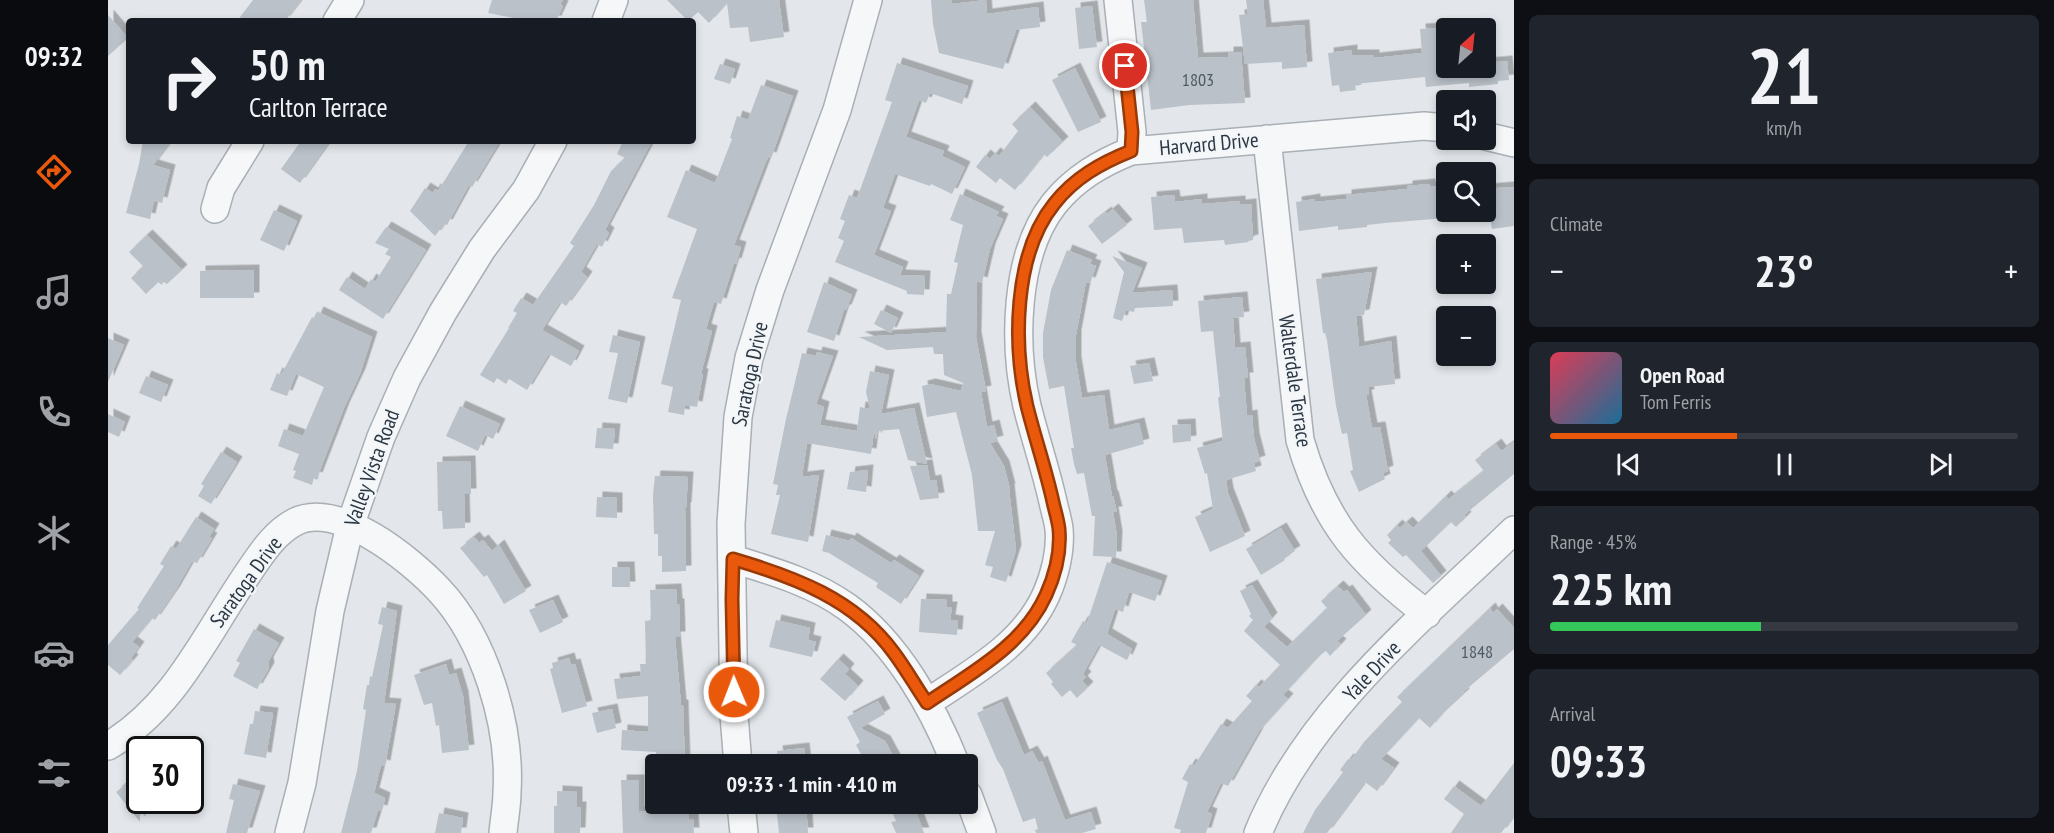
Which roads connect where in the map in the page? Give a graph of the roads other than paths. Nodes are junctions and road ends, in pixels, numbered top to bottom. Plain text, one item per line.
1 (350, 0) edge
2 (614, 0) edge
3 (868, 0) edge
4 (1118, 0) edge
5 (339, 18) edge
6 (607, 18) edge
7 (1436, 128) edge
8 (1267, 139) junction
9 (1496, 139) edge
10 (1514, 143) edge
11 (248, 144) edge
12 (552, 144) edge
13 (1131, 151) junction
14 (215, 209) dead end
15 (350, 525) junction
16 (1514, 530) edge
17 (733, 559) junction
18 (1427, 614) junction
19 (927, 703) junction
20 (108, 747) edge
21 (737, 754) edge
22 (951, 754) edge
23 (742, 814) edge
24 (975, 814) edge
25 (289, 833) edge
26 (503, 833) edge
27 (744, 833) edge
28 (982, 833) edge
29 (1258, 833) edge

1 - 5 street
2 - 6 street
3 - 17 street, Saratoga Drive
4 - 13 street
7 - 8 street, Harvard Drive
8 - 13 street, Harvard Drive
8 - 18 street, Walterdale Terrace
9 - 10 street
11 - 14 street
12 - 15 street, Valley Vista Road
13 - 19 street, Harvard Drive
15 - 20 street, Saratoga Drive
15 - 25 street, Valley Vista Road
15 - 26 street, Saratoga Drive
16 - 18 street, Yale Drive
17 - 19 street
17 - 21 street, Saratoga Drive
18 - 29 street, Yale Drive
19 - 22 street
23 - 27 street
24 - 28 street

